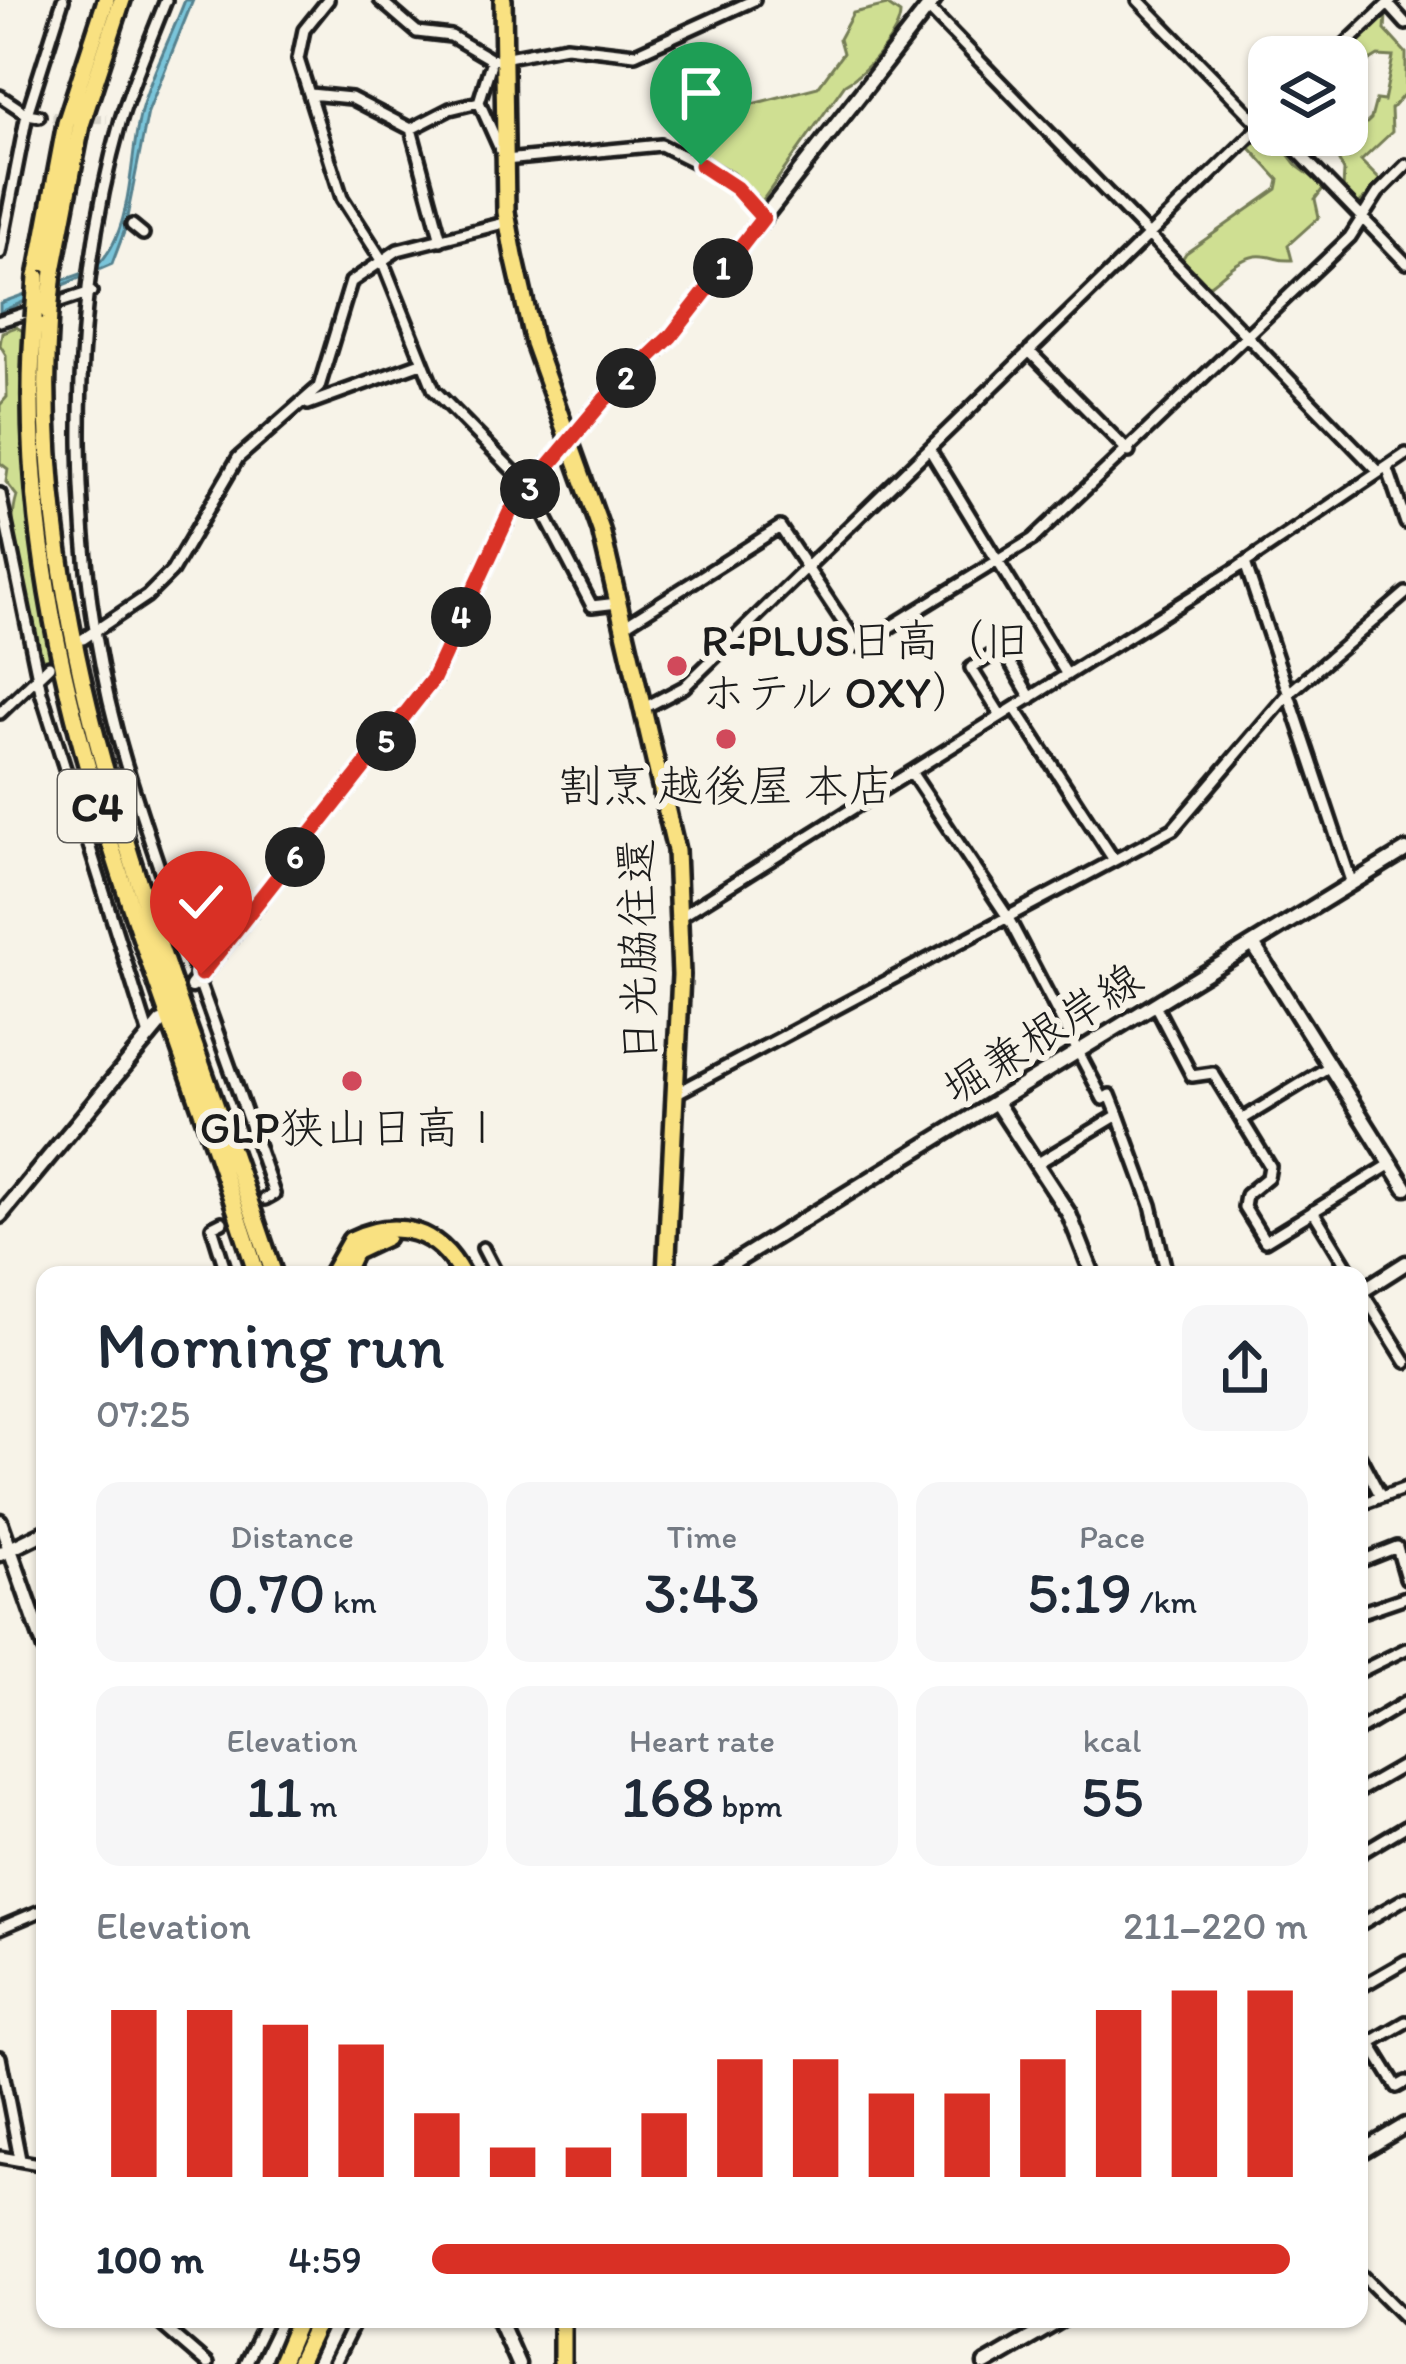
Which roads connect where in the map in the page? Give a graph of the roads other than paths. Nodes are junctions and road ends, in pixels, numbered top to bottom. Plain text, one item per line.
1 (63, 0) edge
2 (106, 0) edge
3 (122, 0) edge
4 (166, 0) edge
5 (328, 0) edge
6 (380, 0) edge
7 (503, 0) edge
8 (754, 0) edge
9 (1138, 0) edge
10 (1390, 2) edge
11 (931, 4) edge
12 (1406, 24) edge
13 (1354, 36) edge
14 (497, 60) junction
15 (310, 94) junction
16 (0, 96) edge
17 (479, 102) junction
18 (1248, 103) edge
19 (33, 115) junction
20 (107, 119) tunnel mouth
21 (122, 119) junction
22 (411, 129) junction
23 (1248, 139) edge
24 (1302, 156) edge
25 (505, 160) junction
26 (1406, 165) edge
27 (1361, 217) junction
28 (763, 218) junction
29 (508, 222) junction
30 (132, 225) dead end
31 (143, 234) dead end
32 (1148, 236) junction
33 (441, 240) junction
34 (0, 253) edge
35 (382, 260) junction
36 (1406, 263) edge
37 (45, 274) junction
38 (91, 292) junction
39 (42, 316) junction
40 (0, 321) edge
41 (1247, 338) junction
42 (1029, 351) junction
43 (421, 363) junction
44 (306, 404) junction
45 (569, 442) junction
46 (930, 450) junction
47 (1129, 452) junction
48 (1406, 454) edge
49 (1383, 470) junction
50 (530, 489) junction
51 (0, 494) edge
52 (1406, 523) edge
53 (998, 561) junction
54 (1245, 563) junction
55 (808, 568) junction
56 (1406, 593) edge
57 (619, 603) junction
58 (625, 625) junction
59 (97, 628) junction
60 (83, 639) dead end
61 (49, 665) dead end
62 (1067, 675) junction
63 (38, 676) junction
64 (1289, 693) junction
65 (1031, 698) junction
66 (1015, 708) junction
67 (644, 709) junction
68 (0, 712) edge
69 (1001, 716) junction
70 (911, 772) junction
71 (1406, 850) edge
72 (1114, 860) junction
73 (1352, 884) junction
74 (681, 916) junction
75 (1007, 916) junction
76 (1253, 944) junction
77 (196, 980) junction
78 (1155, 1006) junction
79 (160, 1022) dead end
80 (149, 1036) junction
81 (1079, 1053) junction
82 (1331, 1066) junction
83 (675, 1094) junction
84 (997, 1104) junction
85 (1118, 1114) junction
86 (1243, 1119) junction
87 (1038, 1163) junction
88 (1391, 1164) junction
89 (1406, 1188) edge
90 (265, 1199) dead end
91 (1313, 1211) junction
92 (0, 1216) edge
93 (222, 1222) dead end
94 (483, 1248) dead end
95 (1406, 1263) edge
96 (224, 1266) edge
97 (253, 1266) edge
98 (271, 1266) edge
99 (336, 1266) edge
100 (347, 1266) edge
101 (445, 1266) edge
102 (454, 1266) edge
103 (492, 1266) edge
104 (667, 1266) edge
105 (729, 1266) edge
106 (1089, 1266) edge
107 (1165, 1266) edge
108 (1347, 1266) edge
109 (1368, 1285) edge
110 (1368, 1303) edge
111 (1406, 1362) edge
112 (1368, 1472) edge
113 (1406, 1488) edge
114 (1381, 1497) junction
115 (1368, 1502) edge
116 (0, 1521) edge
117 (36, 1536) edge
118 (6, 1550) edge
119 (1368, 1558) edge
120 (1406, 1578) edge
121 (1406, 1597) edge
122 (1368, 1610) edge
123 (36, 1626) edge
124 (1406, 1649) edge
125 (1368, 1668) edge
126 (1406, 1702) edge
127 (1368, 1725) edge
128 (1406, 1764) edge
129 (1368, 1786) edge
130 (1406, 1826) edge
131 (1368, 1849) edge
132 (1406, 1898) edge
133 (36, 1913) edge
134 (1368, 1920) edge
135 (0, 1928) edge
136 (1406, 1960) edge
137 (1368, 1983) edge
138 (1406, 2022) edge
139 (1370, 2043) joint
140 (0, 2059) edge
141 (1406, 2082) edge
142 (1406, 2125) edge
143 (1368, 2144) edge
144 (0, 2157) edge
145 (20, 2159) junction
146 (36, 2163) edge
147 (1368, 2281) edge
148 (1406, 2319) edge
149 (165, 2328) edge
150 (263, 2328) edge
151 (295, 2328) edge
152 (315, 2328) edge
153 (352, 2328) edge
154 (502, 2328) edge
155 (562, 2328) edge
156 (1044, 2328) edge
157 (207, 2364) edge
158 (245, 2364) edge
159 (280, 2364) edge
160 (298, 2364) edge
161 (334, 2364) edge
162 (518, 2364) edge
163 (562, 2364) edge
164 (985, 2364) edge

1 - 19 street
2 - 37 highway, C4
3 - 37 highway, C4
4 - 21 street
5 - 15 street
6 - 14 street
7 - 14 highway, 日光脇往還
8 - 14 street
9 - 18 street
10 - 12 street
10 - 13 street
11 - 28 street
11 - 32 street
14 - 17 street
14 - 25 highway, 日光脇往還
15 - 22 street
15 - 35 street
16 - 19 street
17 - 22 street
17 - 25 street
19 - 34 street
20 - 21 street
21 - 38 street
22 - 33 street
23 - 32 street
24 - 27 street
25 - 28 street
25 - 29 highway, 日光脇往還
26 - 27 street
27 - 36 street
27 - 41 street
28 - 45 street
29 - 33 street
29 - 45 highway, 日光脇往還
30 - 31 street
32 - 41 street
32 - 42 street
33 - 35 street
35 - 43 street
35 - 44 street
37 - 39 highway, C4, bridge
38 - 40 street
38 - 59 street
39 - 97 highway, C4
39 - 98 highway, C4
41 - 47 street
41 - 49 street
42 - 46 street
42 - 47 street
43 - 44 street
43 - 50 street
44 - 59 street
45 - 50 street
45 - 57 highway, 日光脇往還
46 - 53 street
46 - 55 street
47 - 53 street
48 - 49 street
49 - 52 street
49 - 54 street
50 - 57 street
50 - 77 street
51 - 63 street
53 - 55 street
53 - 62 street
54 - 62 street
54 - 64 street
55 - 58 street
55 - 67 street
56 - 64 street
57 - 58 highway, 日光脇往還
58 - 67 highway, 日光脇往還
59 - 60 street
59 - 77 street
61 - 63 street
62 - 65 street
63 - 68 street
63 - 80 street
64 - 72 street
64 - 73 street
65 - 66 street
65 - 69 street
66 - 69 street
66 - 72 street
67 - 74 highway, 日光脇往還
69 - 70 street
70 - 74 street
70 - 75 street
71 - 73 street, 堀兼根岸線
72 - 75 street
73 - 76 street, 堀兼根岸線
74 - 83 highway, 日光脇往還
75 - 81 street
75 - 83 street
76 - 78 street, 堀兼根岸線
76 - 82 street
77 - 90 street
78 - 81 street, 堀兼根岸線
78 - 86 street
79 - 80 street
80 - 92 street
81 - 84 street, 堀兼根岸線
81 - 85 street
82 - 86 street
82 - 88 street
83 - 104 highway, 日光脇往還
84 - 87 street
84 - 105 street, 堀兼根岸線
85 - 87 street
85 - 107 street
86 - 91 street
87 - 106 street
88 - 89 street
88 - 91 street
91 - 108 street
93 - 96 street
94 - 103 street
95 - 109 street
99 - 102 highway
100 - 101 highway
110 - 111 street
112 - 114 street
113 - 114 street
114 - 115 street
116 - 118 street
117 - 118 street
118 - 123 street
119 - 120 street
121 - 122 street
124 - 125 street
126 - 127 street
128 - 129 street
130 - 131 street
132 - 134 street
133 - 135 street
136 - 137 street
138 - 139 street
139 - 141 street
140 - 145 street
142 - 143 street
144 - 145 street
145 - 146 street
147 - 148 street
149 - 157 street
150 - 158 street
151 - 159 highway
152 - 160 highway
153 - 161 street
154 - 162 street
155 - 163 highway
156 - 164 street

